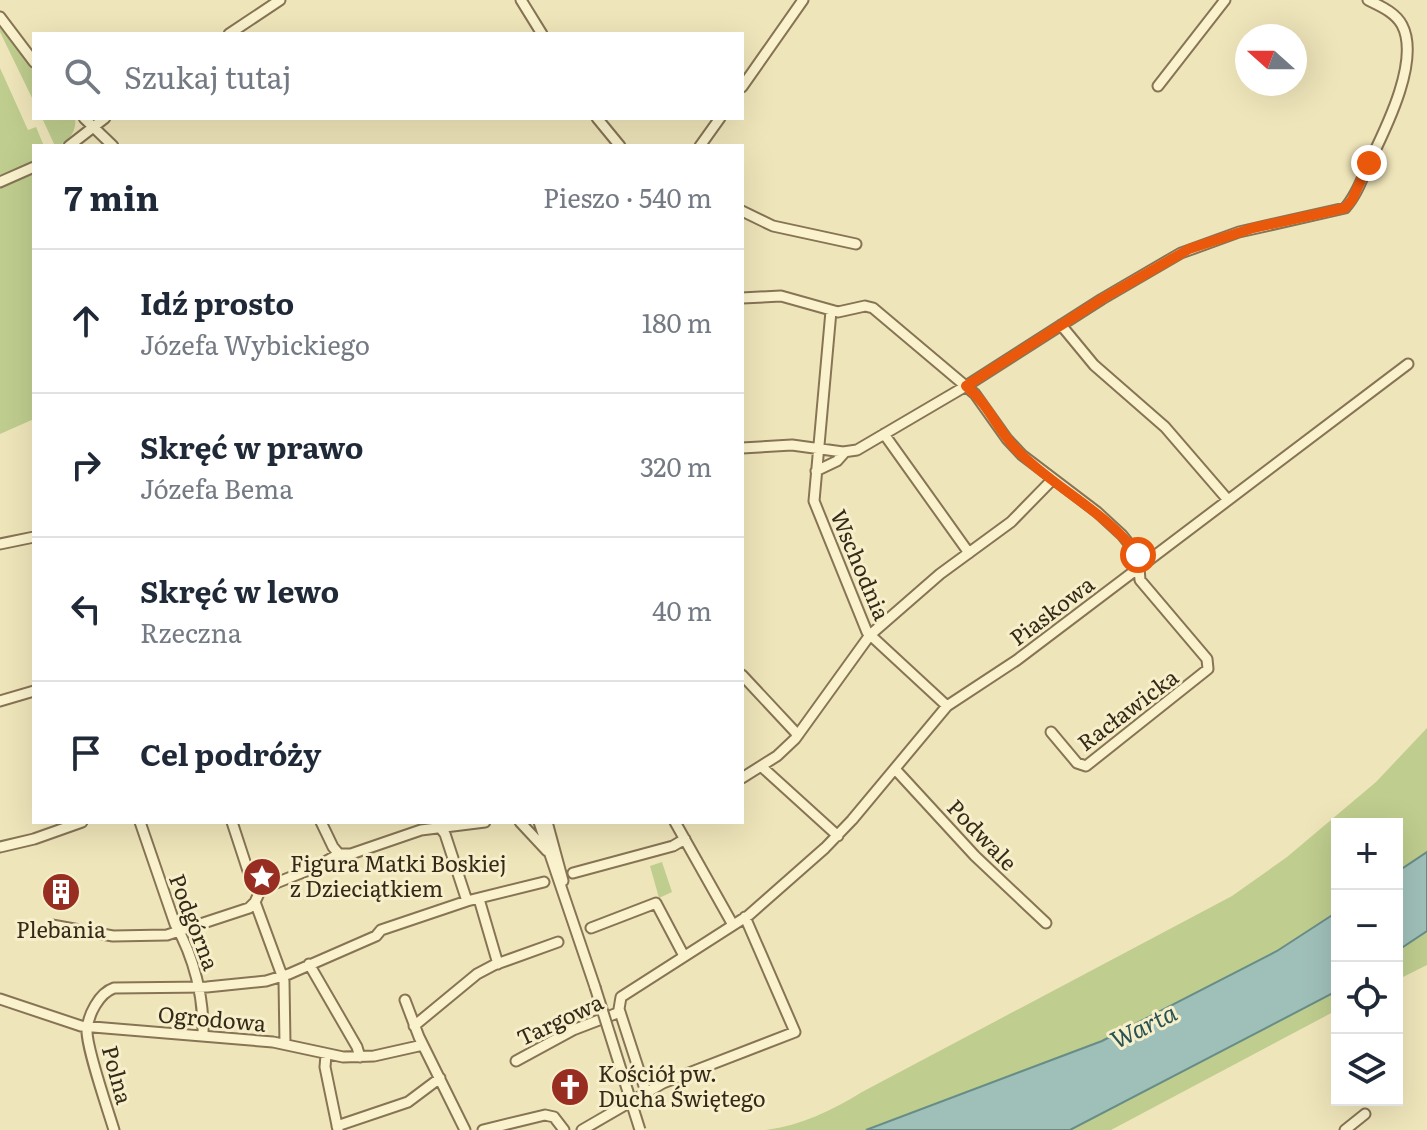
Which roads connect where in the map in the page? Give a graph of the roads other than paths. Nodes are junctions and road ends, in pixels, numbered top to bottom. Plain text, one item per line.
1 (280, 0) edge
2 (521, 0) edge
3 (803, 0) edge
4 (1225, 0) edge
5 (1368, 0) edge
6 (0, 17) edge
7 (232, 32) edge
8 (541, 32) edge
9 (32, 59) edge
10 (744, 84) edge
11 (1158, 86) dead end
12 (86, 120) edge
13 (102, 120) edge
14 (599, 120) edge
15 (719, 120) edge
16 (93, 127) junction
17 (72, 144) edge
18 (111, 144) edge
19 (618, 144) edge
20 (701, 144) edge
21 (32, 168) edge
22 (0, 182) edge
23 (744, 212) edge
24 (856, 244) dead end
25 (744, 298) edge
26 (831, 311) junction
27 (1061, 325) junction
28 (1408, 364) dead end
29 (966, 386) junction
30 (884, 434) junction
31 (744, 448) edge
32 (818, 448) junction
33 (845, 452) junction
34 (816, 471) junction
35 (1053, 479) junction
36 (1228, 500) junction
37 (32, 537) edge
38 (0, 544) edge
39 (969, 553) junction
40 (1138, 569) junction
41 (870, 635) junction
42 (744, 677) edge
43 (32, 692) edge
44 (0, 701) edge
45 (947, 706) junction
46 (1051, 732) dead end
47 (798, 735) junction
48 (762, 767) junction
49 (895, 769) junction
50 (744, 777) edge
51 (76, 824) edge
52 (141, 824) edge
53 (233, 824) edge
54 (322, 824) edge
55 (522, 824) edge
56 (540, 824) edge
57 (548, 824) edge
58 (676, 824) edge
59 (439, 825) edge
60 (838, 836) junction
61 (685, 839) junction
62 (0, 847) edge
63 (548, 852) junction
64 (339, 854) junction
65 (573, 873) dead end
66 (544, 882) dead end
67 (563, 888) junction
68 (261, 889) junction
69 (479, 899) junction
70 (467, 901) junction
71 (255, 902) junction
72 (745, 917) junction
73 (1046, 923) dead end
74 (52, 925) dead end
75 (733, 925) junction
76 (591, 928) dead end
77 (180, 932) junction
78 (558, 942) dead end
79 (682, 957) junction
80 (309, 964) junction
81 (498, 964) junction
82 (282, 977) junction
83 (199, 987) junction
84 (0, 999) edge
85 (405, 1000) dead end
86 (620, 1012) junction
87 (414, 1026) junction
88 (88, 1027) junction
89 (203, 1036) junction
90 (285, 1044) junction
91 (423, 1045) junction
92 (326, 1055) junction
93 (360, 1057) junction
94 (516, 1061) dead end
95 (440, 1078) junction
96 (646, 1092) junction
97 (1365, 1114) dead end
98 (338, 1128) edge
99 (114, 1130) edge
100 (465, 1130) edge
101 (483, 1130) edge
102 (564, 1130) edge
103 (582, 1130) edge
104 (640, 1130) edge
105 (1345, 1130) edge

1 - 7 street
2 - 8 street
3 - 10 street
4 - 11 street
5 - 27 street
6 - 9 street
12 - 16 street
13 - 16 street
14 - 19 street
15 - 20 street
16 - 17 street
16 - 18 street
21 - 22 street
23 - 24 street
25 - 26 street
26 - 29 street
26 - 32 street, Wschodnia
27 - 29 street
27 - 36 street
28 - 36 street, Piaskowa
29 - 30 street
29 - 35 street
30 - 33 street
30 - 39 street
31 - 32 street
32 - 33 street
32 - 34 street, Wschodnia
33 - 34 street
34 - 41 street, Wschodnia
35 - 39 street
35 - 40 street
36 - 40 street, Piaskowa
37 - 38 street
39 - 41 street
40 - 45 street, Piaskowa
40 - 46 street, Racławicka
41 - 45 street, Wschodnia
41 - 47 street
42 - 47 street
43 - 44 street
45 - 49 street, Piaskowa
47 - 48 street
48 - 50 street
48 - 60 street
49 - 60 street, Piaskowa
49 - 73 street, Podwale
51 - 62 street
52 - 77 street, Podgórna
53 - 68 street
54 - 64 street
55 - 63 street
56 - 63 street
57 - 67 street
58 - 61 street
59 - 64 street
59 - 70 street
60 - 72 street, Piaskowa
61 - 65 street
61 - 75 street
63 - 67 street
64 - 68 street
66 - 69 street
67 - 104 street, bridge
68 - 71 street
69 - 70 street
69 - 81 street
70 - 80 street
71 - 77 street
71 - 82 street
72 - 75 street, Piaskowa
72 - 96 street
74 - 77 street
75 - 79 street, Targowa
76 - 79 street
77 - 83 street, Podgórna
78 - 81 street
79 - 86 street, Targowa
80 - 82 street
80 - 93 street
81 - 87 street
82 - 83 street
82 - 90 street
83 - 88 street, Polna
83 - 89 street, Podgórna
84 - 88 street, Ogrodowa
85 - 87 street
86 - 94 street, Targowa
86 - 96 street, Targowa
87 - 91 street
88 - 89 street, Ogrodowa
88 - 99 street, Polna
89 - 90 street, Ogrodowa
90 - 92 street, Ogrodowa
91 - 93 street, Ogrodowa
91 - 95 street
92 - 93 street, Ogrodowa
92 - 98 street
95 - 98 street
95 - 100 street
96 - 103 street
97 - 105 street
101 - 102 street

